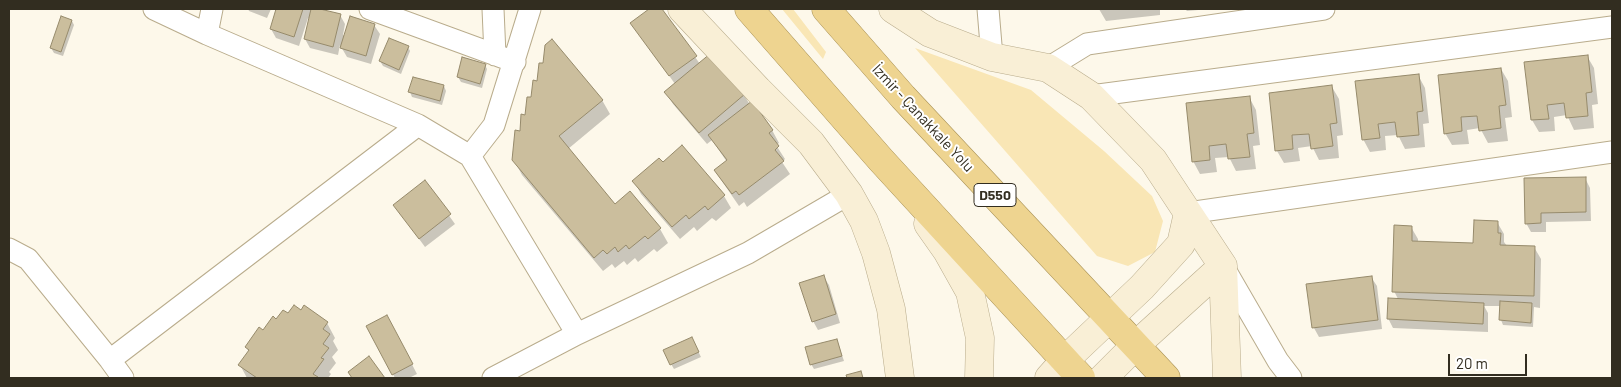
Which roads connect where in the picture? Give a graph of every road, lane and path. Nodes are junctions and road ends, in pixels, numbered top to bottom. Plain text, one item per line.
1 (154, 9) edge
2 (212, 9) edge
3 (370, 9) edge
4 (493, 9) edge
5 (530, 9) edge
6 (682, 9) edge
7 (749, 9) edge
8 (826, 9) edge
9 (894, 9) edge
10 (988, 9) edge
11 (1324, 9) edge
12 (1612, 27) edge
13 (207, 34) junction
14 (495, 54) junction
15 (992, 57) junction
16 (515, 62) junction
17 (1048, 68) junction
18 (1091, 96) junction
19 (418, 125) junction
20 (1612, 152) edge
21 (470, 156) junction
22 (881, 160) junction
23 (849, 194) junction
24 (1188, 212) junction
25 (9, 249) edge
26 (1223, 266) junction
27 (1068, 274) junction
28 (1137, 292) junction
29 (1026, 317) junction
30 (1108, 318) junction
31 (577, 334) junction
32 (1084, 341) junction
33 (1136, 345) junction
34 (110, 360) junction
35 (1065, 372) edge
36 (123, 378) edge
37 (493, 378) edge
38 (900, 378) edge
39 (979, 378) edge
40 (1103, 378) edge
41 (1166, 378) edge
42 (1227, 378) edge
43 (1292, 378) edge

1 - 13 street
2 - 13 street
3 - 14 street
4 - 14 street
5 - 16 street
6 - 23 main road
7 - 22 highway
8 - 27 highway, İzmir - Çanakkale Yolu / D550
9 - 15 main road
10 - 15 street
11 - 17 street
12 - 18 street
13 - 19 street
14 - 16 street
15 - 17 main road
16 - 21 street
17 - 18 main road
18 - 24 main road
19 - 21 street
19 - 34 street
20 - 24 street
21 - 31 street
22 - 29 highway
22 - 39 main road
23 - 31 street
23 - 38 main road
24 - 26 main road
24 - 28 main road
25 - 34 street
26 - 33 main road
26 - 42 main road
26 - 43 street
27 - 28 main road
27 - 30 highway, İzmir - Çanakkale Yolu / D550
28 - 30 main road
29 - 32 main road
29 - 35 highway
30 - 32 main road
30 - 33 highway, İzmir - Çanakkale Yolu / D550
31 - 37 street
32 - 33 main road
32 - 35 main road
33 - 40 main road
33 - 41 highway, İzmir - Çanakkale Yolu / D550
34 - 36 street

